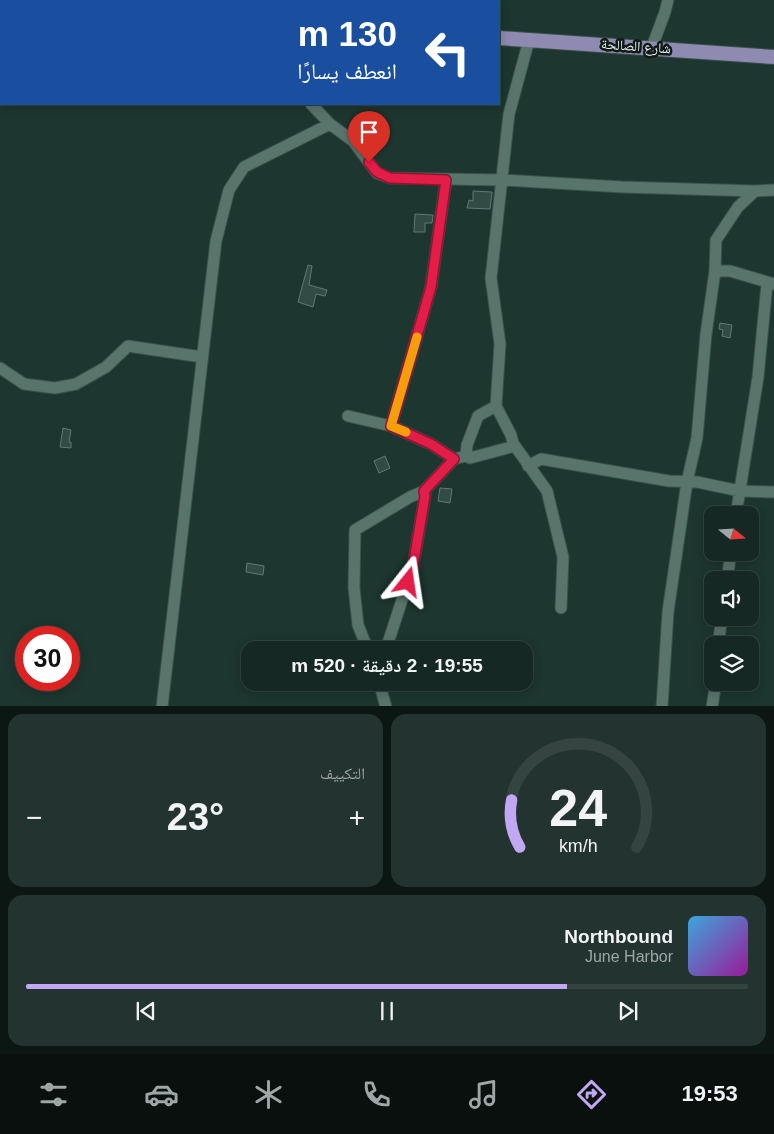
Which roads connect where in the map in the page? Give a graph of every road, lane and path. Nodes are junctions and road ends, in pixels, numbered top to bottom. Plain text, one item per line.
1 (668, 0) edge
2 (500, 38) edge
3 (528, 40) junction
4 (652, 47) junction
5 (774, 58) edge
6 (312, 105) edge
7 (330, 124) junction
8 (446, 180) junction
9 (502, 180) junction
10 (774, 190) edge
11 (755, 191) junction
12 (715, 271) junction
13 (771, 284) edge
14 (202, 357) junction
15 (0, 368) edge
16 (496, 406) junction
17 (348, 416) dead end
18 (391, 426) junction
19 (514, 446) junction
20 (466, 456) junction
21 (454, 459) junction
22 (528, 466) junction
23 (687, 482) junction
24 (424, 491) junction
25 (740, 491) junction
26 (774, 492) edge
27 (738, 506) edge
28 (561, 608) dead end
29 (365, 641) edge
30 (389, 641) edge
31 (382, 691) edge
32 (714, 691) edge
33 (162, 706) edge
34 (386, 706) edge
35 (662, 706) edge
36 (712, 706) edge

1 - 4 street
2 - 3 main road, شارع الصالحة
3 - 4 main road, شارع الصالحة
3 - 9 street
4 - 5 main road, شارع الصالحة
6 - 7 street
7 - 8 street
7 - 14 street
8 - 9 street
8 - 18 street
9 - 11 street
9 - 16 street
10 - 11 street
11 - 12 street
12 - 13 street
12 - 23 street
13 - 25 street
14 - 15 street
14 - 33 street
16 - 19 street
16 - 20 street
17 - 18 street
18 - 21 street
19 - 20 street
19 - 22 street
20 - 21 street
21 - 24 street
22 - 23 street
22 - 28 street
23 - 25 street
23 - 35 street
24 - 29 street
24 - 30 street
25 - 26 street
25 - 27 street
31 - 34 street
32 - 36 street

